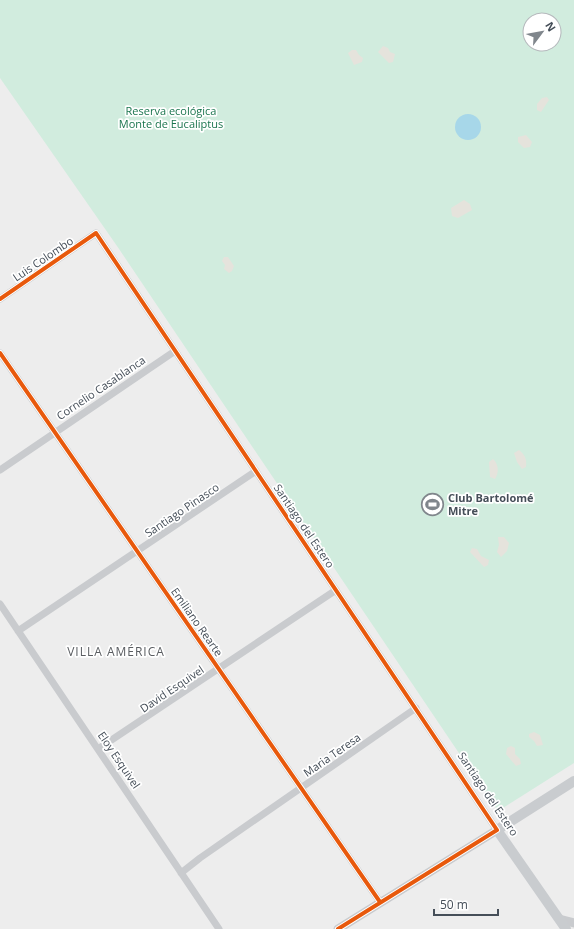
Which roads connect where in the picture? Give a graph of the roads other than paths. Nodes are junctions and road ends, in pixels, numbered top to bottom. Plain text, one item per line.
1 (96, 233) joint
2 (0, 299) edge
3 (175, 351) junction
4 (0, 353) edge
5 (55, 432) junction
6 (0, 470) edge
7 (256, 471) junction
8 (137, 551) junction
9 (336, 590) junction
10 (0, 604) edge
11 (18, 631) junction
12 (219, 669) junction
13 (416, 708) junction
14 (98, 750) junction
15 (574, 781) edge
16 (301, 788) junction
17 (497, 830) junction
18 (181, 873) junction
19 (380, 902) junction
20 (559, 919) junction
21 (574, 923) edge
22 (219, 929) edge
23 (338, 929) edge
24 (566, 929) edge

1 - 2 street, Luis Colombo
1 - 3 street, Santiago del Estero
3 - 5 street, Cornelio Casablanca
3 - 7 street, Santiago del Estero
4 - 5 street, Emiliano Rearte
5 - 6 street, Cornelio Casablanca
5 - 8 street, Emiliano Rearte
7 - 8 street, Santiago Pinasco
7 - 9 street, Santiago del Estero
8 - 11 street, Santiago Pinasco
8 - 12 street, Emiliano Rearte
9 - 12 street, David Esquivel
9 - 13 street, Santiago del Estero
10 - 11 street, Eloy Esquivel
11 - 14 street, Eloy Esquivel
12 - 14 street, David Esquivel
12 - 16 street, Emiliano Rearte
13 - 16 street, Maria Teresa
13 - 17 street, Santiago del Estero
14 - 18 street, Eloy Esquivel
15 - 17 main road
16 - 18 street, Maria Teresa
16 - 19 street, Emiliano Rearte
17 - 19 street
17 - 20 main road, Santiago del Estero
18 - 22 street, Eloy Esquivel
19 - 23 street
20 - 21 street
20 - 24 main road, Santiago del Estero

